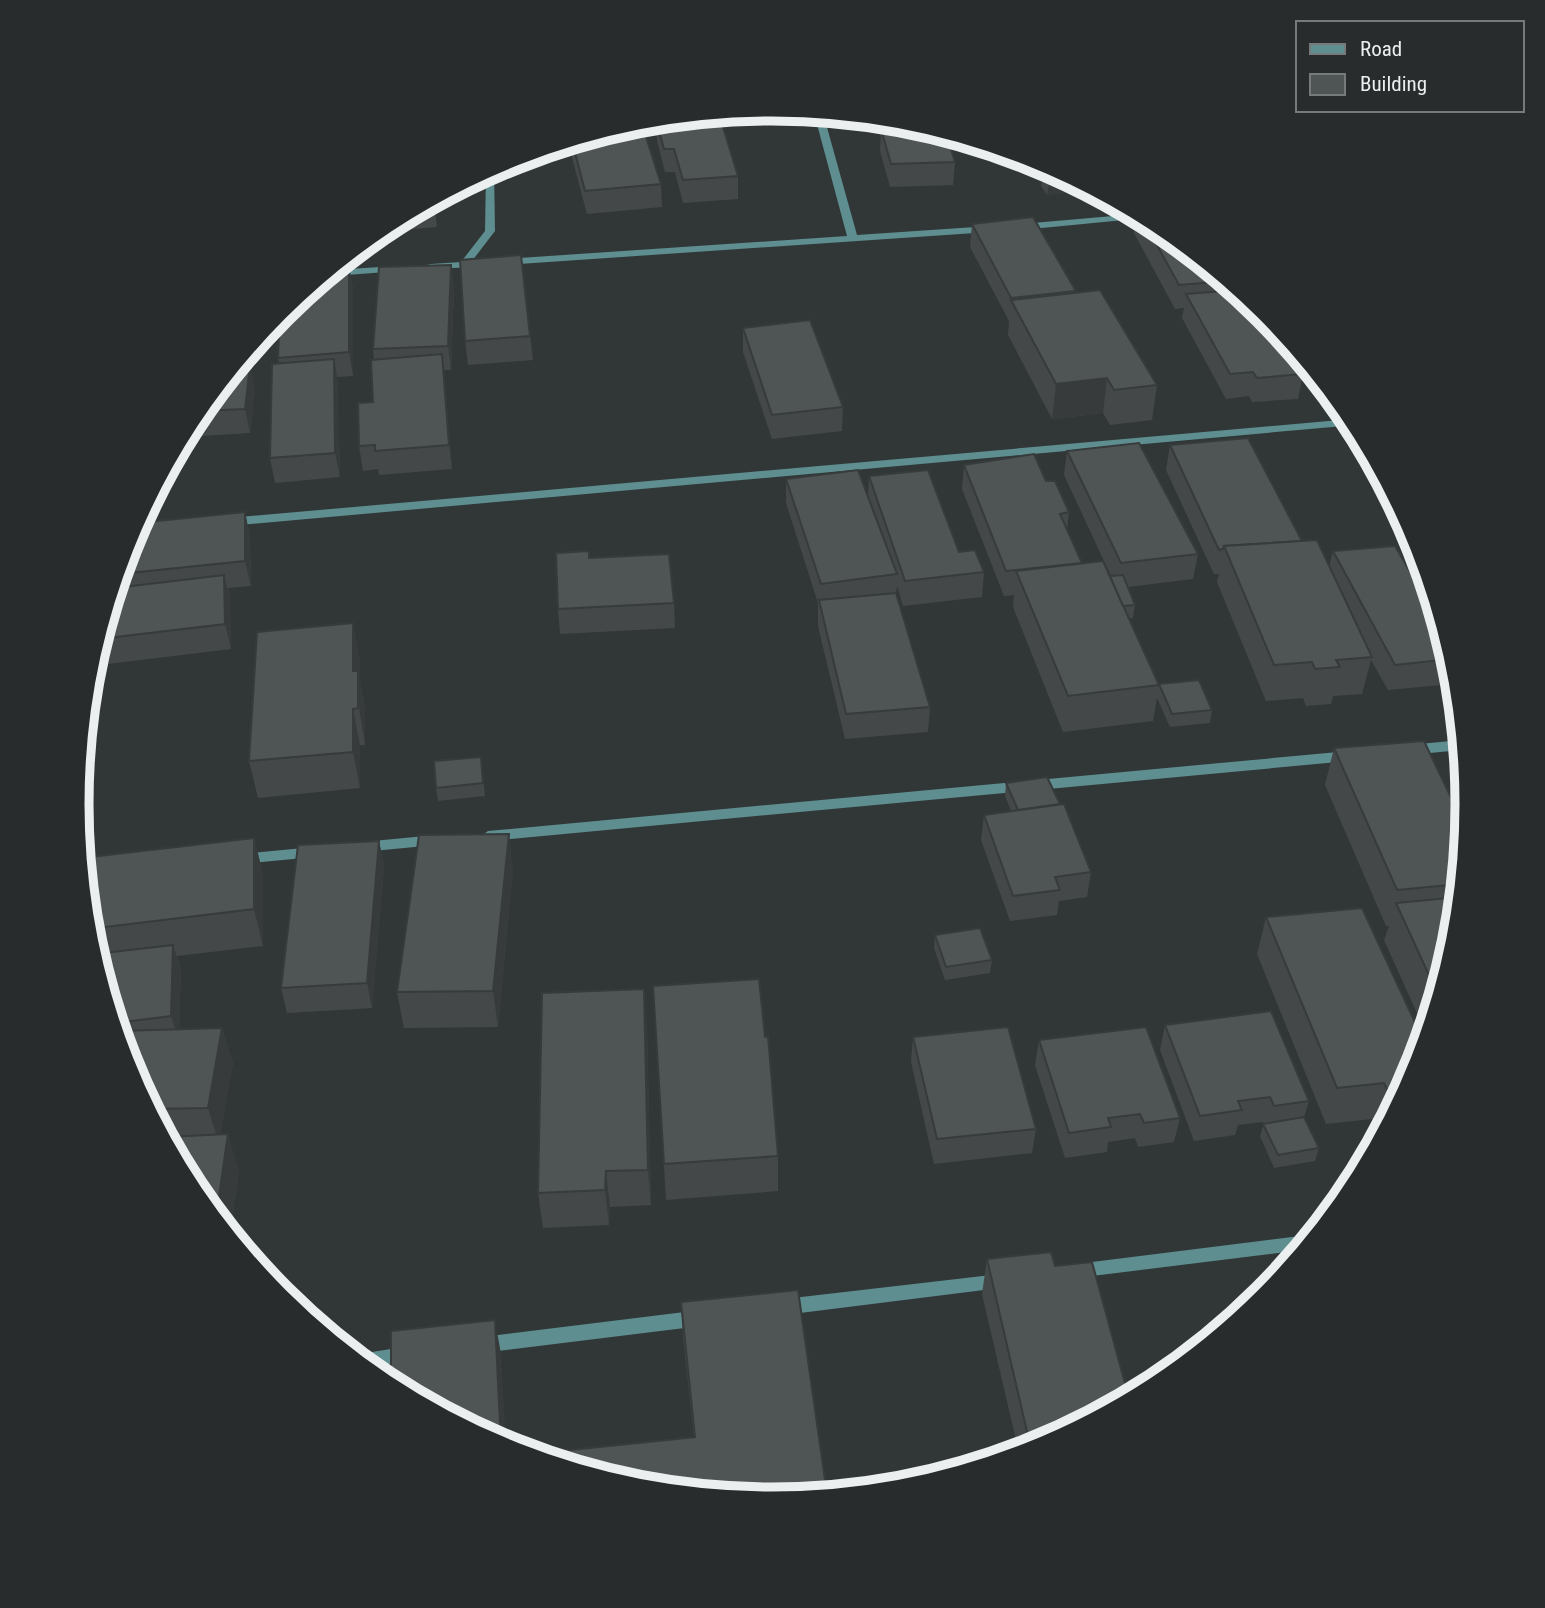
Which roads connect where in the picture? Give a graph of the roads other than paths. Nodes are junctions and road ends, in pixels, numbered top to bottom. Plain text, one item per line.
1 (821, 122) edge
2 (491, 182) edge
3 (1123, 218) edge
4 (1011, 228) edge
5 (998, 229) edge
6 (853, 238) junction
7 (465, 264) junction
8 (424, 267) edge
9 (410, 268) edge
10 (343, 273) edge
11 (1340, 423) edge
12 (217, 523) edge
13 (1453, 746) edge
14 (1393, 752) edge
15 (1365, 754) edge
16 (474, 837) edge
17 (446, 839) edge
18 (223, 860) edge
19 (1295, 1244) edge
20 (1060, 1273) edge
21 (1019, 1278) edge
22 (772, 1309) edge
23 (717, 1316) edge
24 (469, 1346) edge
25 (428, 1352) edge
26 (374, 1358) edge

1 - 6 street
2 - 7 street
3 - 4 street
5 - 6 street
6 - 7 street
7 - 8 street
9 - 10 street
11 - 12 street
13 - 14 street
15 - 16 street
17 - 18 street
19 - 20 street
21 - 22 street
23 - 24 street
25 - 26 street

